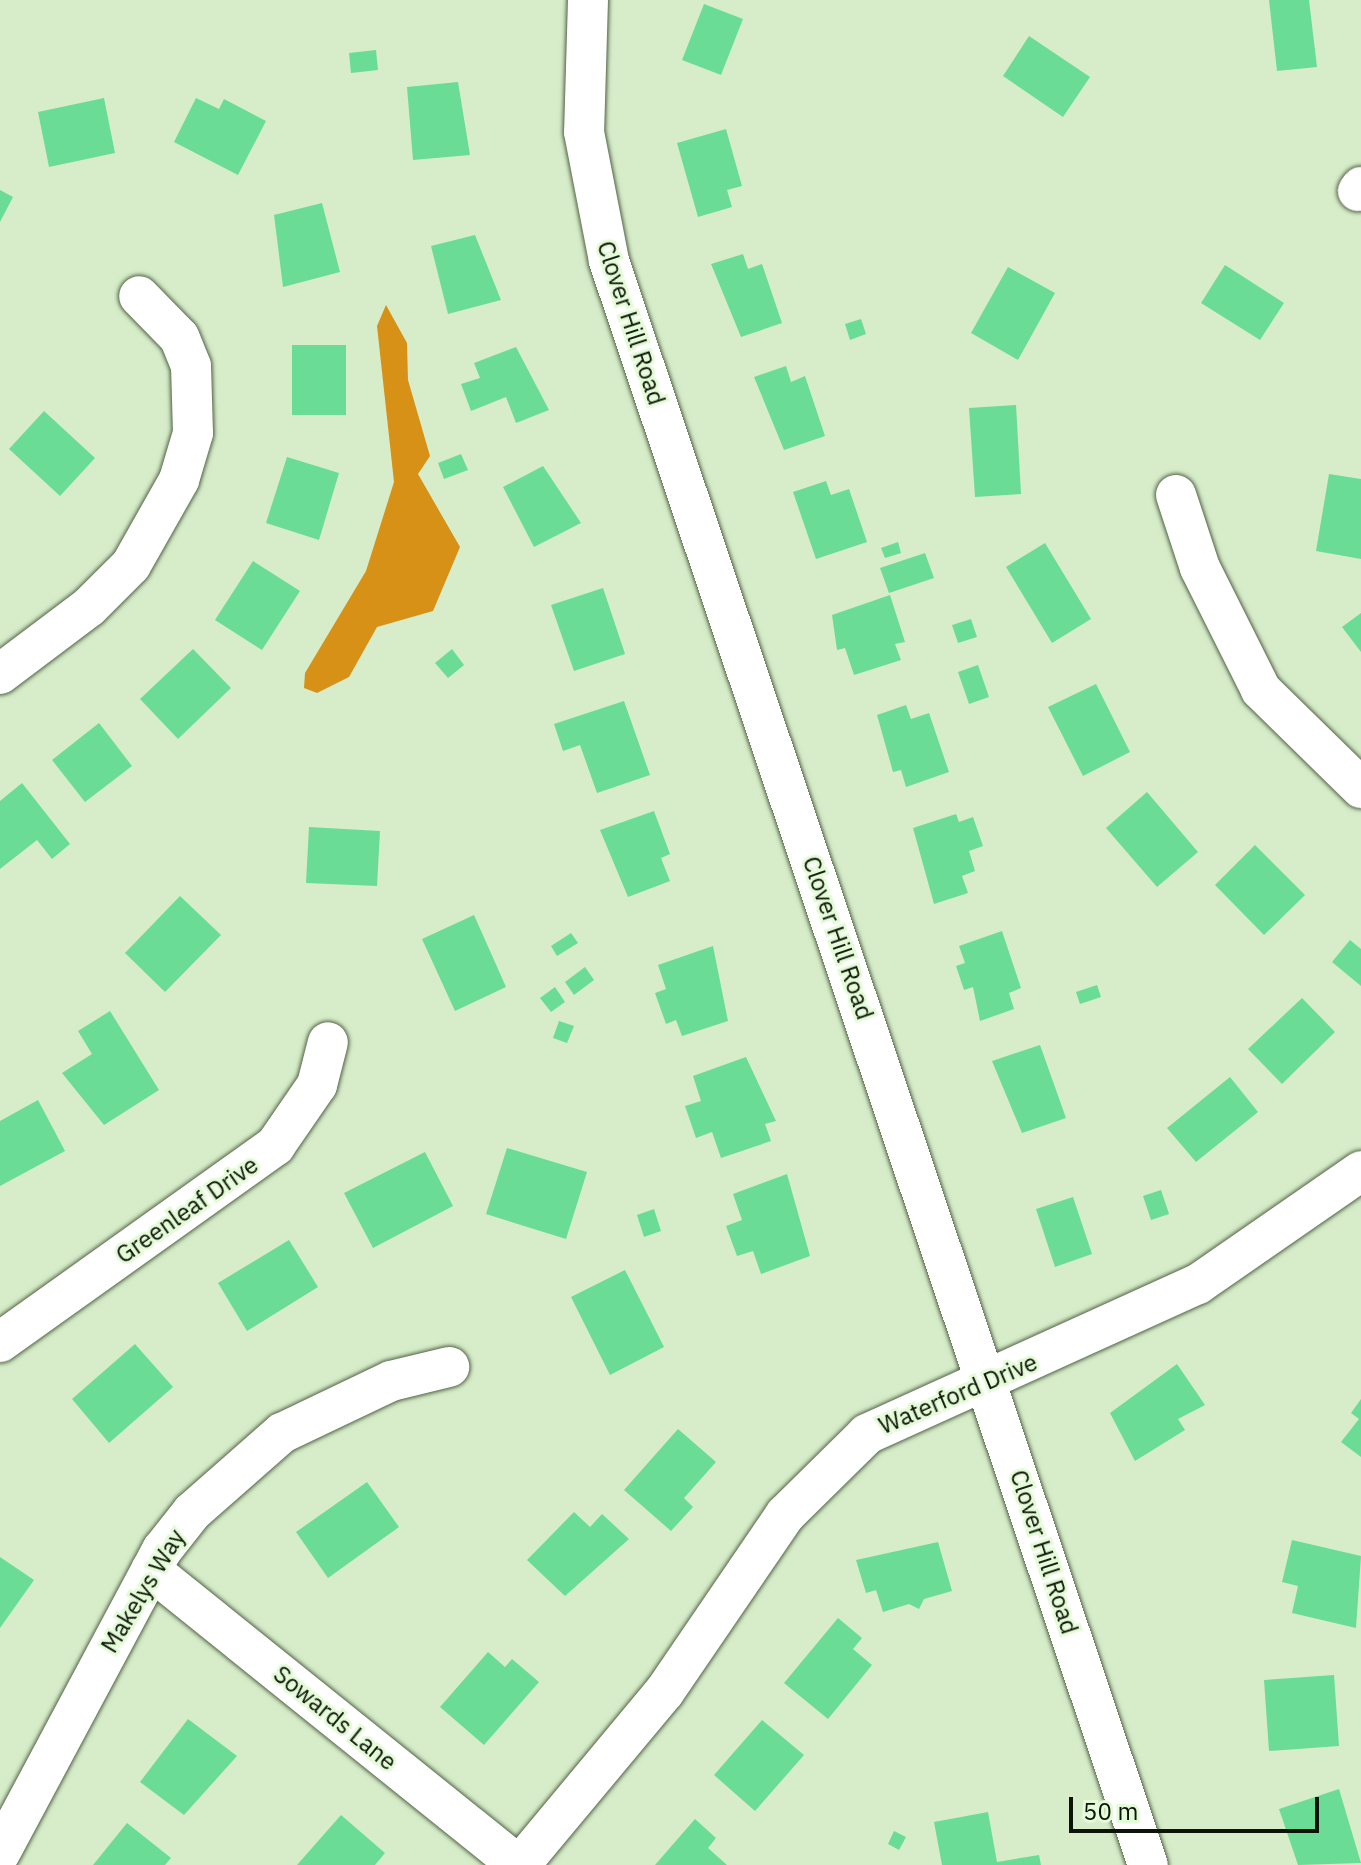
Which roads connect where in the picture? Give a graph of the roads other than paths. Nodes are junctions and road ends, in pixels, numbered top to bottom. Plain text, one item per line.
1 (588, 0) edge
2 (139, 296) dead end
3 (1176, 495) dead end
4 (0, 674) edge
5 (1361, 788) edge
6 (328, 1042) dead end
7 (1361, 1171) edge
8 (0, 1342) edge
9 (449, 1367) dead end
10 (987, 1380) junction
11 (151, 1570) junction
12 (0, 1853) edge
13 (519, 1865) edge
14 (1148, 1865) edge

1 - 10 street, Clover Hill Road
2 - 4 street
3 - 5 street
6 - 8 street, Greenleaf Drive
7 - 10 street, Waterford Drive
9 - 11 street, Makelys Way
10 - 13 street, Waterford Drive
10 - 14 street, Clover Hill Road
11 - 12 street, Makelys Way
11 - 13 street, Sowards Lane

